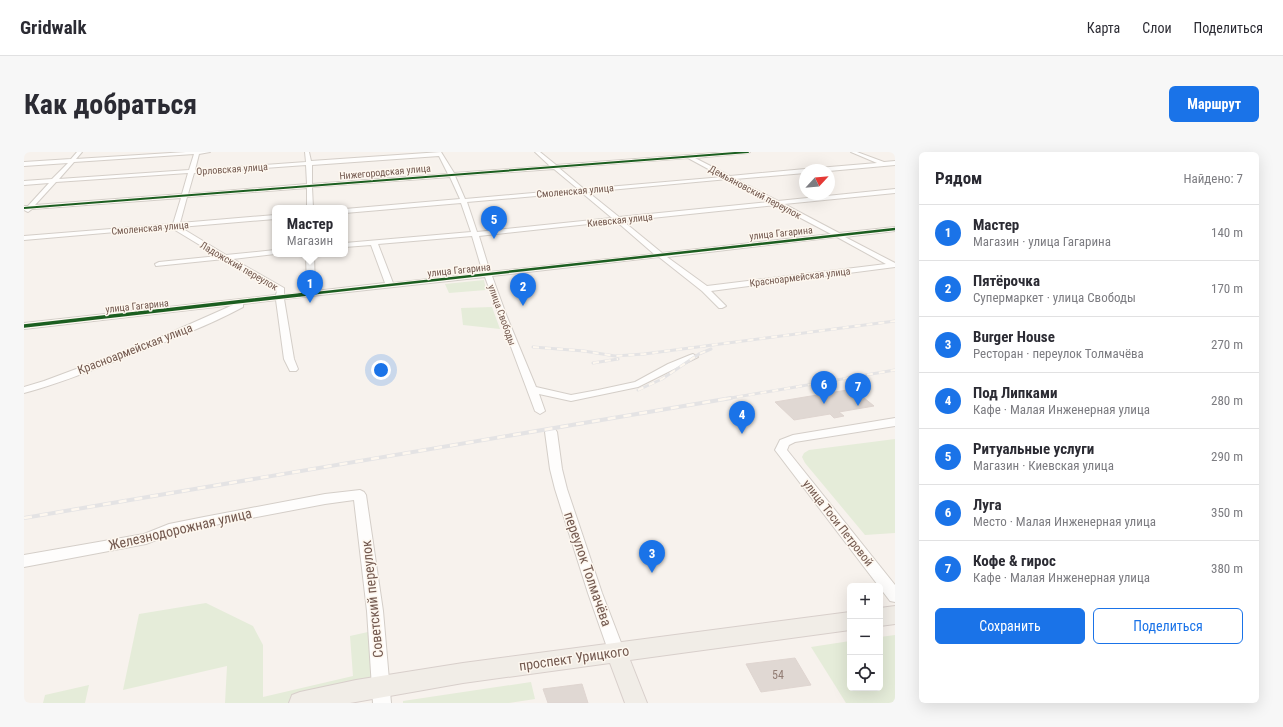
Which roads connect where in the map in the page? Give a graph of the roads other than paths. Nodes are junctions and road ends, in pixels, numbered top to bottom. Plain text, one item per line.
1 (80, 152) edge
2 (164, 152) edge
3 (197, 152) edge
4 (208, 152) edge
5 (307, 152) edge
6 (388, 152) edge
7 (537, 152) edge
8 (681, 152) edge
9 (748, 152) edge
10 (853, 152) edge
11 (440, 153) edge
12 (175, 154) junction
13 (690, 157) junction
14 (392, 158) junction
15 (71, 161) junction
16 (309, 163) junction
17 (895, 163) edge
18 (24, 164) edge
19 (885, 164) junction
20 (554, 168) junction
21 (835, 168) edge
22 (895, 168) edge
23 (193, 171) junction
24 (799, 172) edge
25 (452, 175) junction
26 (728, 178) junction
27 (53, 181) junction
28 (24, 183) edge
29 (309, 186) junction
30 (582, 190) junction
31 (895, 191) edge
32 (184, 196) junction
33 (462, 201) junction
34 (777, 203) junction
35 (310, 205) edge
36 (27, 208) edge
37 (348, 211) edge
38 (24, 215) edge
39 (272, 217) edge
40 (619, 220) junction
41 (176, 225) junction
42 (895, 228) edge
43 (475, 234) junction
44 (837, 235) junction
45 (24, 238) edge
46 (374, 243) junction
47 (348, 245) edge
48 (272, 252) edge
49 (660, 255) junction
50 (224, 257) junction
51 (310, 257) edge
52 (159, 264) dead end
53 (894, 265) edge
54 (488, 275) junction
55 (390, 286) junction
56 (705, 289) junction
57 (311, 295) junction
58 (280, 298) junction
59 (244, 302) junction
60 (722, 306) dead end
61 (24, 326) edge
62 (693, 357) dead end
63 (293, 369) dead end
64 (532, 389) junction
65 (24, 390) edge
66 (540, 411) dead end
67 (895, 422) edge
68 (551, 432) dead end
69 (360, 495) joint
70 (24, 561) edge
71 (895, 596) edge
72 (895, 615) edge
73 (883, 617) edge
74 (847, 621) edge
75 (617, 653) junction
76 (381, 695) edge
77 (300, 703) edge
78 (636, 703) edge

1 - 15 street
2 - 12 street
3 - 4 street
3 - 12 street
3 - 23 street
5 - 16 street
6 - 14 street
7 - 20 street
8 - 13 street, Демьяновский переулок
9 - 13 street, Нижегородская улица
10 - 19 street
11 - 14 street, Орловская улица
11 - 25 street, улица Свободы
12 - 15 street
13 - 20 street, Нижегородская улица
13 - 26 street, Демьяновский переулок
14 - 16 street, Орловская улица
15 - 18 street
15 - 27 street
16 - 23 street, Орловская улица
16 - 29 street
17 - 19 street
19 - 21 street
19 - 22 street
20 - 25 street, Нижегородская улица
20 - 30 street
23 - 27 street, Орловская улица
23 - 32 street
24 - 26 street, Смоленская улица
25 - 29 street, Нижегородская улица
25 - 33 street, улица Свободы
26 - 30 street, Смоленская улица
26 - 34 street, Демьяновский переулок
27 - 28 street, Орловская улица
27 - 36 street
29 - 32 street, Нижегородская улица
29 - 35 street
30 - 33 street, Смоленская улица
30 - 40 street
31 - 34 street, Киевская улица
32 - 36 street, Нижегородская улица
32 - 41 street
33 - 37 street, Смоленская улица
33 - 43 street, улица Свободы
34 - 40 street, Киевская улица
34 - 44 street, Демьяновский переулок
36 - 38 street
39 - 41 street, Смоленская улица
40 - 43 street, Киевская улица
40 - 49 street
41 - 45 street, Смоленская улица
41 - 50 street, Ладожский переулок
42 - 44 street, улица Гагарина
43 - 46 street, Киевская улица
43 - 54 street, улица Свободы
44 - 49 street, улица Гагарина
44 - 53 street, Демьяновский переулок
46 - 47 street, Киевская улица
46 - 55 street
48 - 50 street
49 - 54 street, улица Гагарина
49 - 56 street
50 - 52 street
50 - 58 street, Ладожский переулок
51 - 57 street
53 - 56 street, Красноармейская улица
54 - 55 street, улица Гагарина
54 - 64 street, улица Свободы
55 - 57 street, улица Гагарина
56 - 60 street
57 - 58 street, улица Гагарина
58 - 59 street, улица Гагарина
58 - 63 street
59 - 61 street, улица Гагарина
59 - 65 street, Красноармейская улица
62 - 64 street
64 - 66 street, улица Свободы
67 - 71 street, улица Тоси Петровой
68 - 75 street, переулок Толмачёва
69 - 70 street, Железнодорожная улица
69 - 76 street, Советский переулок
72 - 73 main road
74 - 75 main road, проспект Урицкого
75 - 76 main road, проспект Урицкого
75 - 78 main road, переулок Толмачёва
76 - 77 main road, проспект Урицкого

